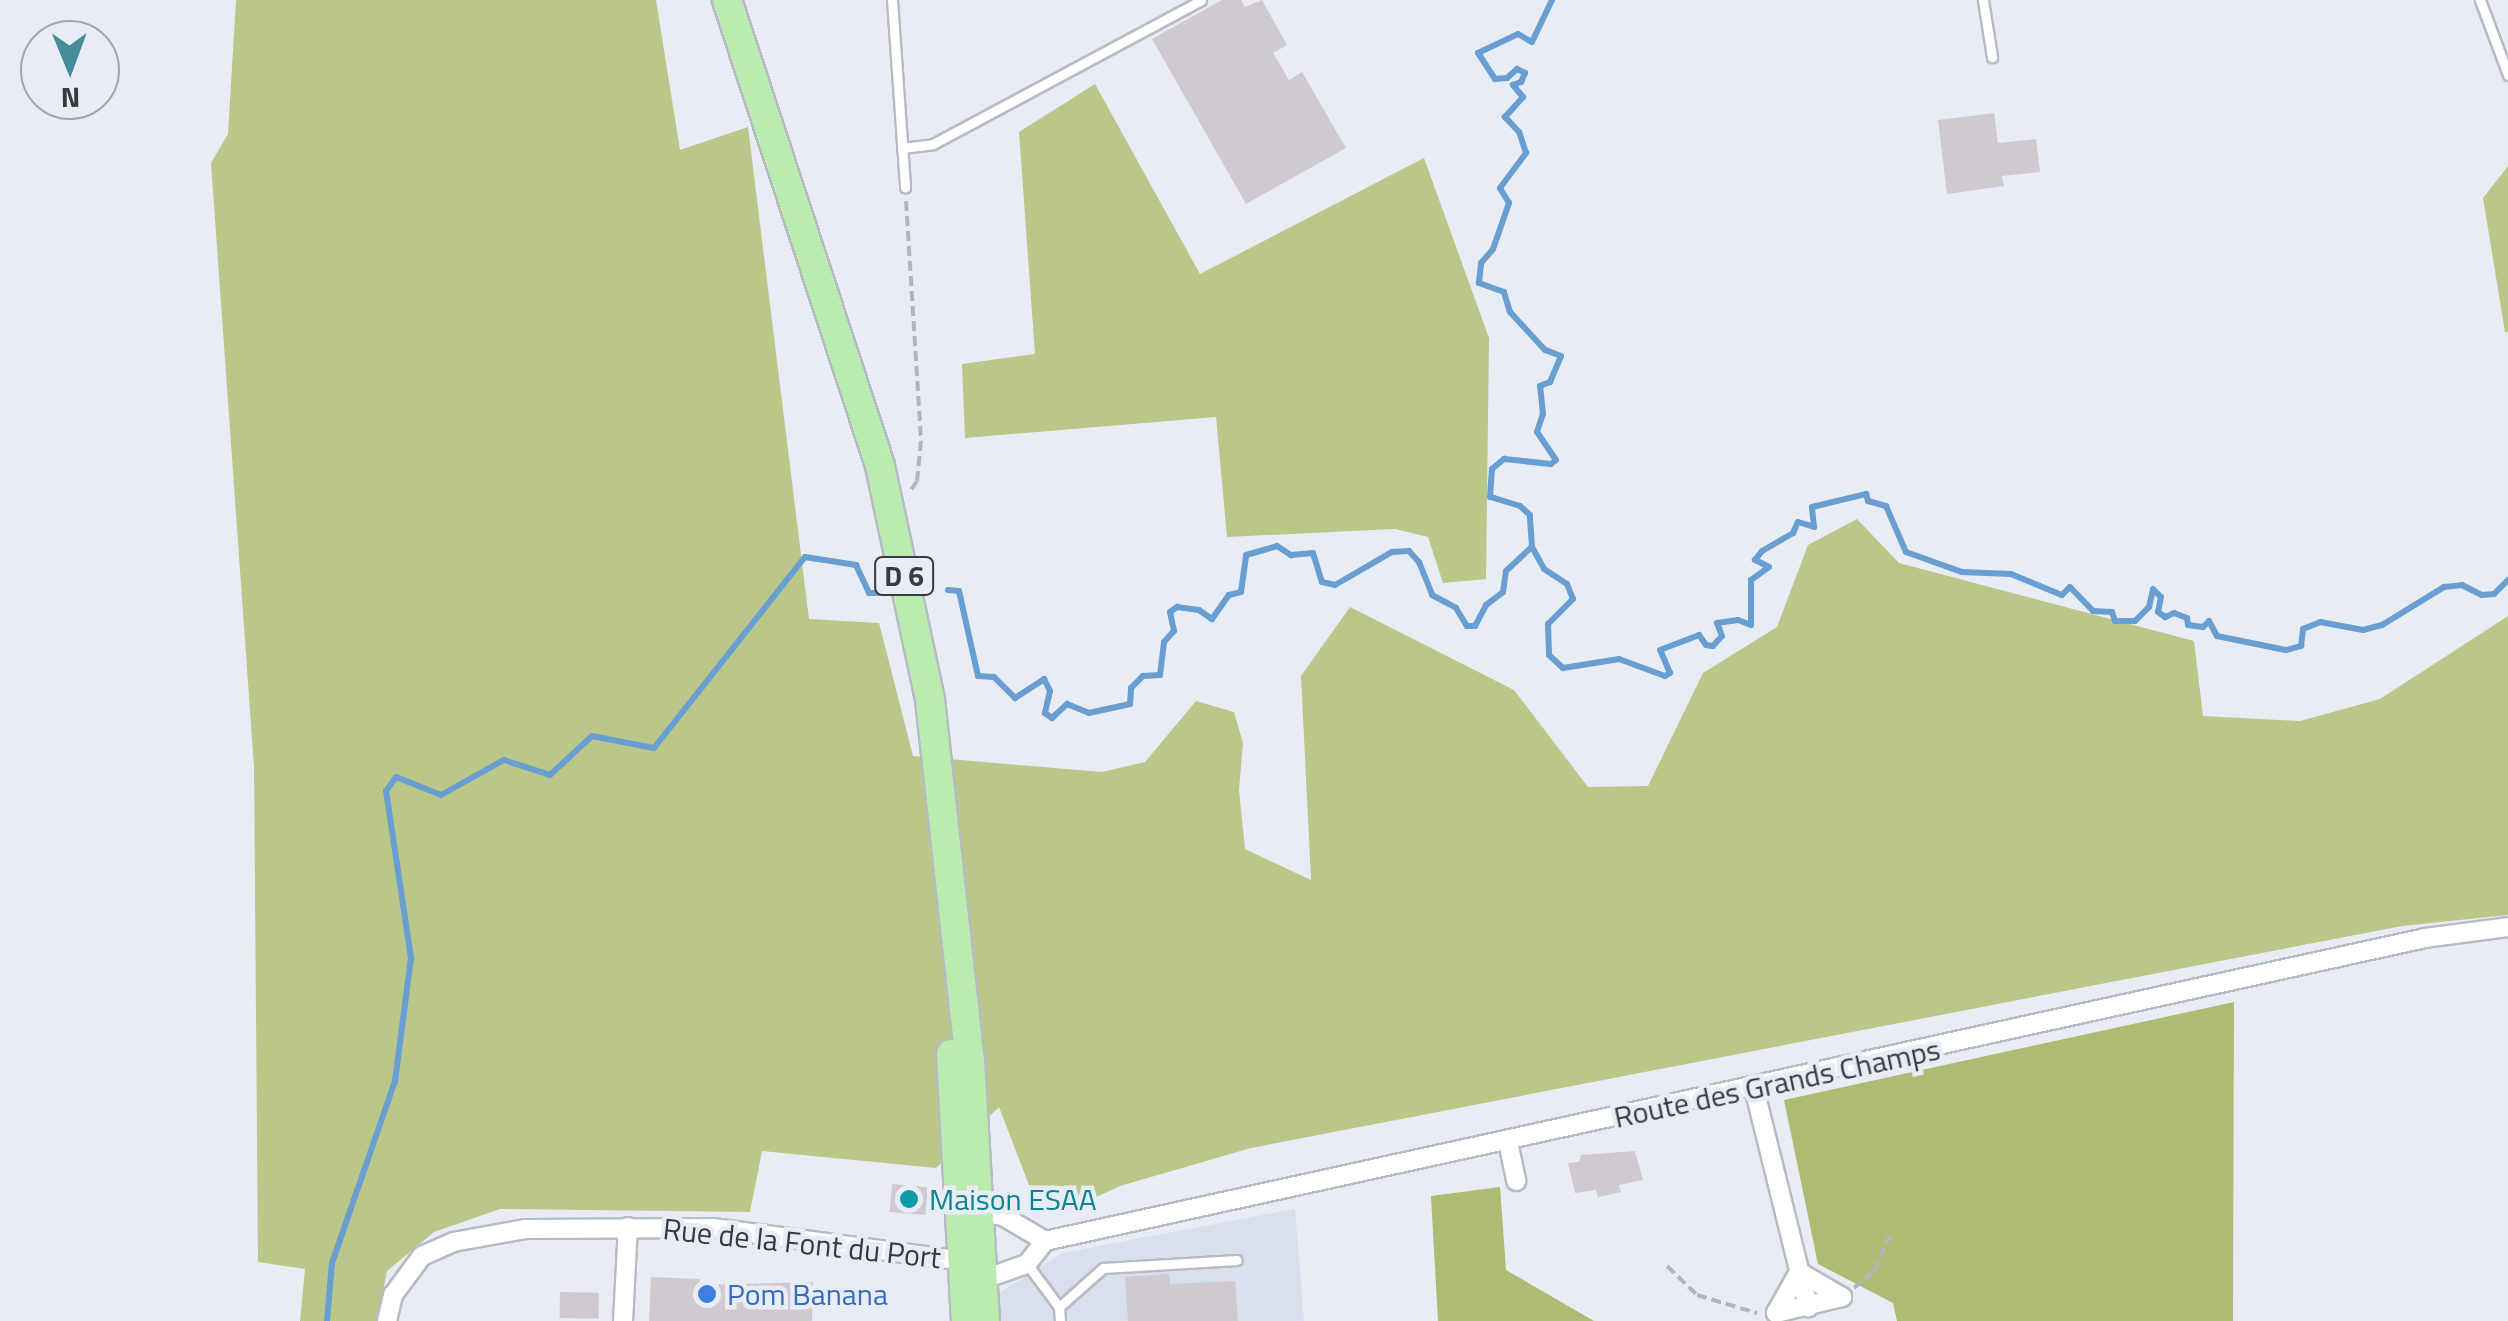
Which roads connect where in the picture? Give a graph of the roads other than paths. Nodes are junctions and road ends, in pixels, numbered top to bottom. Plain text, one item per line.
1 (727, 0) edge
2 (737, 0) edge
3 (892, 0) edge
4 (1201, 0) edge
5 (1983, 0) edge
6 (2480, 0) edge
7 (1992, 57) dead end
8 (2508, 75) edge
9 (761, 98) junction
10 (902, 148) junction
11 (905, 188) road end
12 (2508, 927) edge
13 (1754, 1088) junction
14 (1508, 1142) junction
15 (1516, 1180) dead end
16 (969, 1210) junction
17 (628, 1227) junction
18 (1045, 1242) junction
19 (1237, 1260) dead end
20 (1028, 1264) junction
21 (973, 1270) junction
22 (1799, 1272) junction
23 (1808, 1306) junction
24 (1060, 1307) junction
25 (386, 1321) edge
26 (624, 1321) edge
27 (966, 1321) edge
28 (986, 1321) edge
29 (1060, 1321) edge

1 - 9 main road, D 6
2 - 9 main road, D 6
3 - 10 lane
4 - 10 lane
5 - 7 lane
6 - 8 lane
9 - 16 main road, D 6
10 - 11 lane
12 - 13 street, Route des Grands Champs
13 - 14 street, Route des Grands Champs
13 - 22 street
14 - 15 street
14 - 18 street, Route des Grands Champs
16 - 18 street
16 - 21 main road, D 6
17 - 21 street, Rue de la Font du Port
17 - 25 street, Rue de la Font du Port
17 - 26 street
18 - 20 street
19 - 24 lane
20 - 21 street
20 - 24 lane
21 - 27 main road, D 6
21 - 28 main road, D 6
22 - 23 street
22 - 23 street
22 - 23 street
24 - 29 lane

